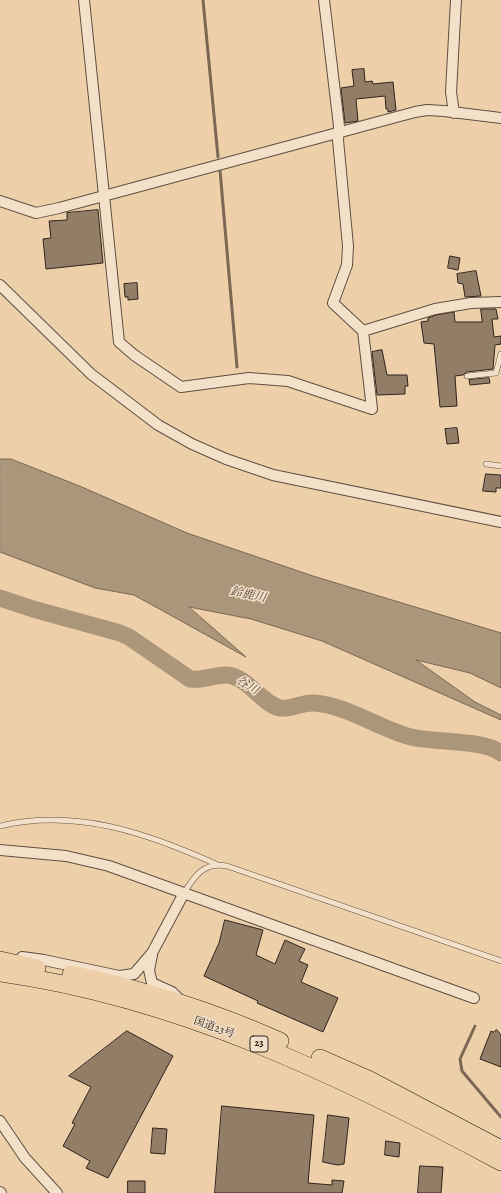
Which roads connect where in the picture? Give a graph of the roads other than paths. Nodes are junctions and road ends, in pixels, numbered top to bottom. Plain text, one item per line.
1 (84, 0) edge
2 (324, 0) edge
3 (456, 0) edge
4 (454, 113) junction
5 (501, 118) edge
6 (338, 133) junction
7 (104, 196) junction
8 (0, 201) edge
9 (0, 285) edge
10 (501, 302) edge
11 (363, 331) junction
12 (501, 354) edge
13 (467, 376) dead end
14 (486, 464) dead end
15 (501, 466) edge
16 (501, 522) edge
17 (0, 826) edge
18 (0, 850) edge
19 (216, 864) junction
20 (184, 893) junction
21 (152, 953) junction
22 (0, 957) edge
23 (0, 960) edge
24 (501, 962) edge
25 (0, 973) edge
26 (474, 998) dead end
27 (184, 1004) junction
28 (0, 1121) edge
29 (501, 1149) edge
30 (501, 1162) edge
31 (57, 1193) edge

1 - 7 street
2 - 6 street
3 - 4 street
4 - 5 street
4 - 6 street
6 - 7 street
6 - 11 street
7 - 8 street
7 - 11 street
9 - 16 street
10 - 11 street
12 - 13 lane
14 - 15 lane
17 - 19 lane
18 - 20 street
19 - 20 lane
19 - 24 lane
20 - 21 street
20 - 26 street
21 - 22 street
21 - 27 street
23 - 27 highway, 国道23号 / 23
25 - 30 highway, 国道23号 / 23
27 - 29 highway, 国道23号 / 23
28 - 31 street

